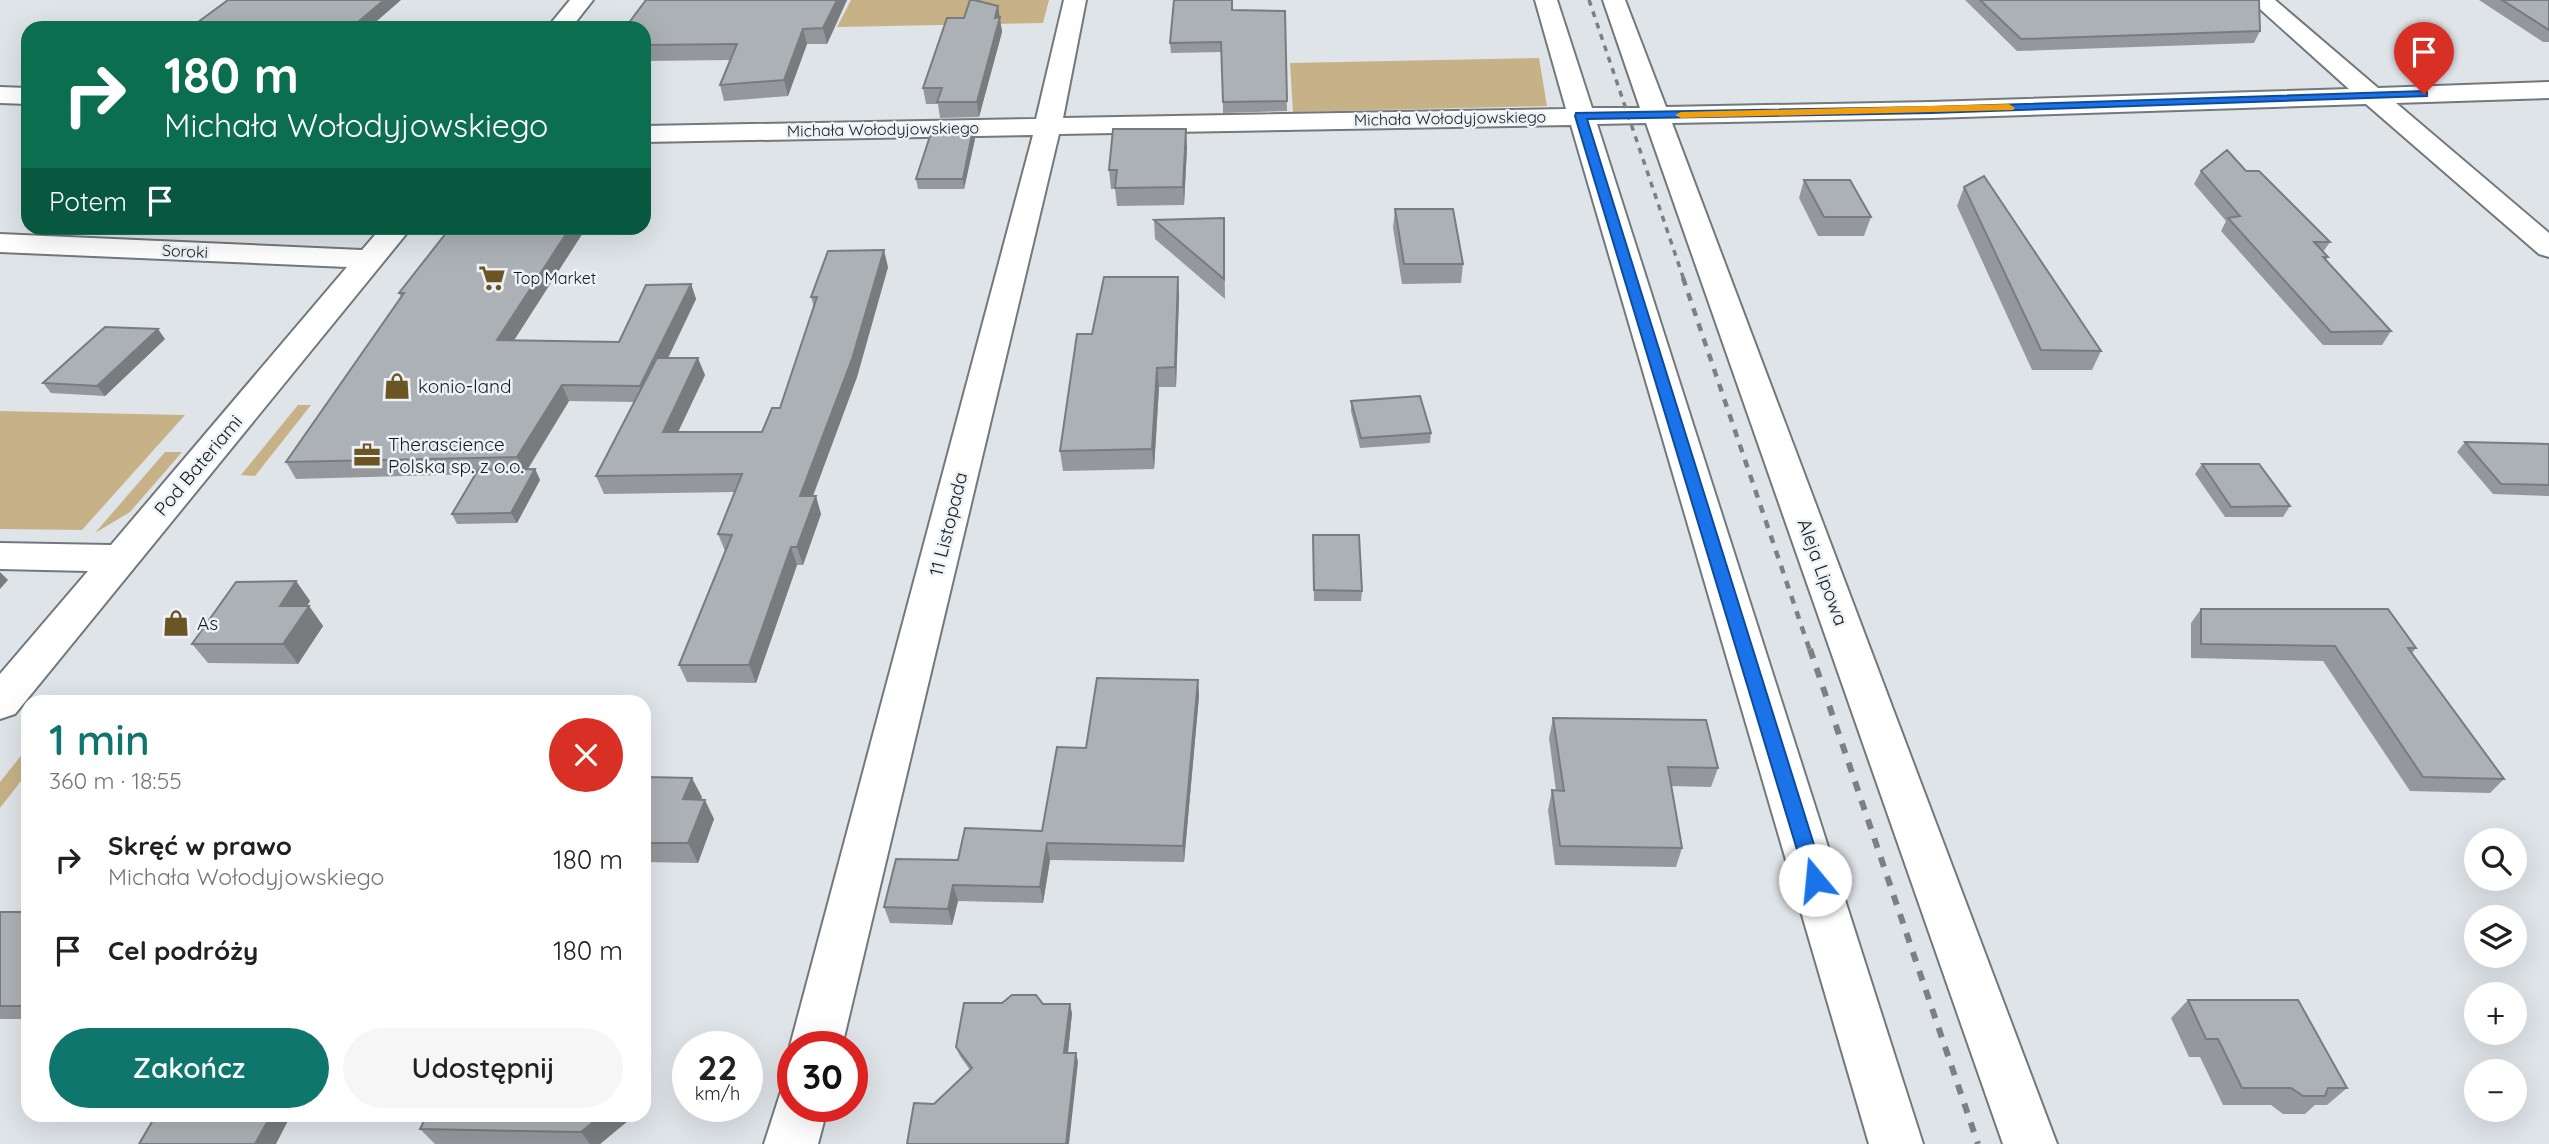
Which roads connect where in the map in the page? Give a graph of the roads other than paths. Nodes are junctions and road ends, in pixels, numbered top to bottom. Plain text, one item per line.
1 (582, 0) edge
2 (1075, 0) edge
3 (1546, 0) edge
4 (1614, 0) edge
5 (2261, 0) edge
6 (565, 21) edge
7 (2549, 90) edge
8 (0, 95) edge
9 (21, 96) edge
10 (2374, 96) junction
11 (1580, 116) junction
12 (1657, 116) junction
13 (1048, 126) junction
14 (651, 134) edge
15 (390, 235) edge
16 (0, 243) edge
17 (2549, 248) edge
18 (370, 259) junction
19 (0, 556) edge
20 (120, 558) junction
21 (0, 702) edge
22 (820, 1031) edge
23 (797, 1122) edge
24 (791, 1144) edge
25 (1896, 1144) edge
26 (2030, 1144) edge

1 - 6 street
2 - 13 street, 11 Listopada
3 - 11 street
4 - 12 street, Aleja Lipowa
5 - 10 street
7 - 10 street, Michała Wołodyjowskiego
8 - 9 street
10 - 12 street, Michała Wołodyjowskiego
10 - 17 street
11 - 12 street, Michała Wołodyjowskiego
11 - 13 street, Michała Wołodyjowskiego
11 - 25 street
12 - 26 street, Aleja Lipowa
13 - 14 street, Michała Wołodyjowskiego
13 - 22 street, 11 Listopada
15 - 18 street, Pod Bateriami
16 - 18 street, Soroki
18 - 20 street, Pod Bateriami
19 - 20 street
20 - 21 street, Pod Bateriami
23 - 24 street

